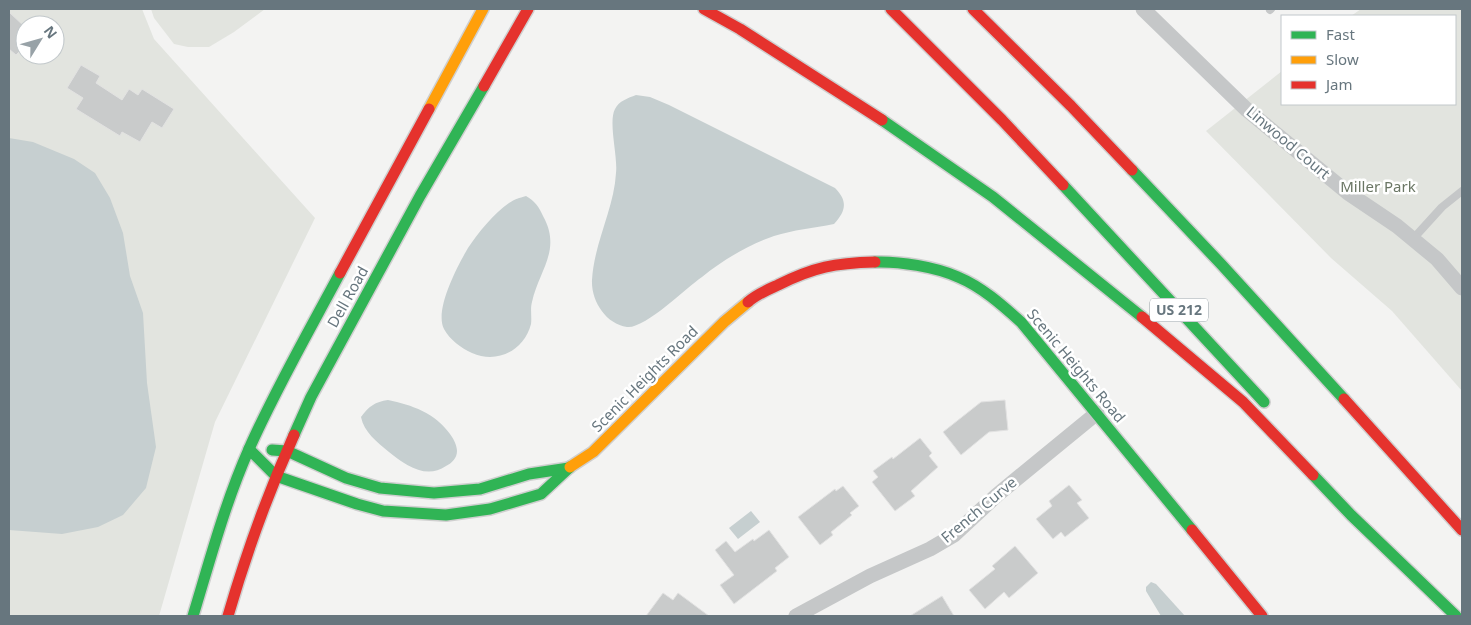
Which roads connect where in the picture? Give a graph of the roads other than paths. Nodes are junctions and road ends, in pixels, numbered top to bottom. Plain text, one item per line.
1 (483, 9) edge
2 (528, 9) edge
3 (704, 9) edge
4 (891, 9) edge
5 (973, 9) edge
6 (989, 9) edge
7 (1143, 9) edge
8 (1070, 106) junction
9 (1462, 191) edge
10 (1412, 240) junction
11 (1462, 288) edge
12 (1273, 411) dead end
13 (1097, 413) junction
14 (249, 449) junction
15 (287, 451) junction
16 (569, 468) junction
17 (276, 476) junction
18 (1462, 530) edge
19 (1388, 535) dead end
20 (1462, 615) edge
21 (193, 616) edge
22 (228, 616) edge
23 (796, 616) edge
24 (1262, 616) edge
25 (1456, 616) edge

1 - 14 main road, Dell Road
2 - 15 main road, Dell Road
3 - 25 main road
4 - 12 main road, US 212
5 - 8 main road
6 - 8 main road
7 - 10 street, Linwood Court
8 - 18 main road
9 - 10 lane
10 - 11 street, Linwood Court
13 - 16 main road, Scenic Heights Road
13 - 23 street, French Curve
13 - 24 main road, Scenic Heights Road
14 - 15 main road, Scenic Heights Road
14 - 17 main road, Scenic Heights Road
14 - 21 main road, Dell Road
15 - 16 main road, Scenic Heights Road
15 - 17 main road, Dell Road
16 - 17 main road, Scenic Heights Road
17 - 22 main road, Dell Road
19 - 20 main road

